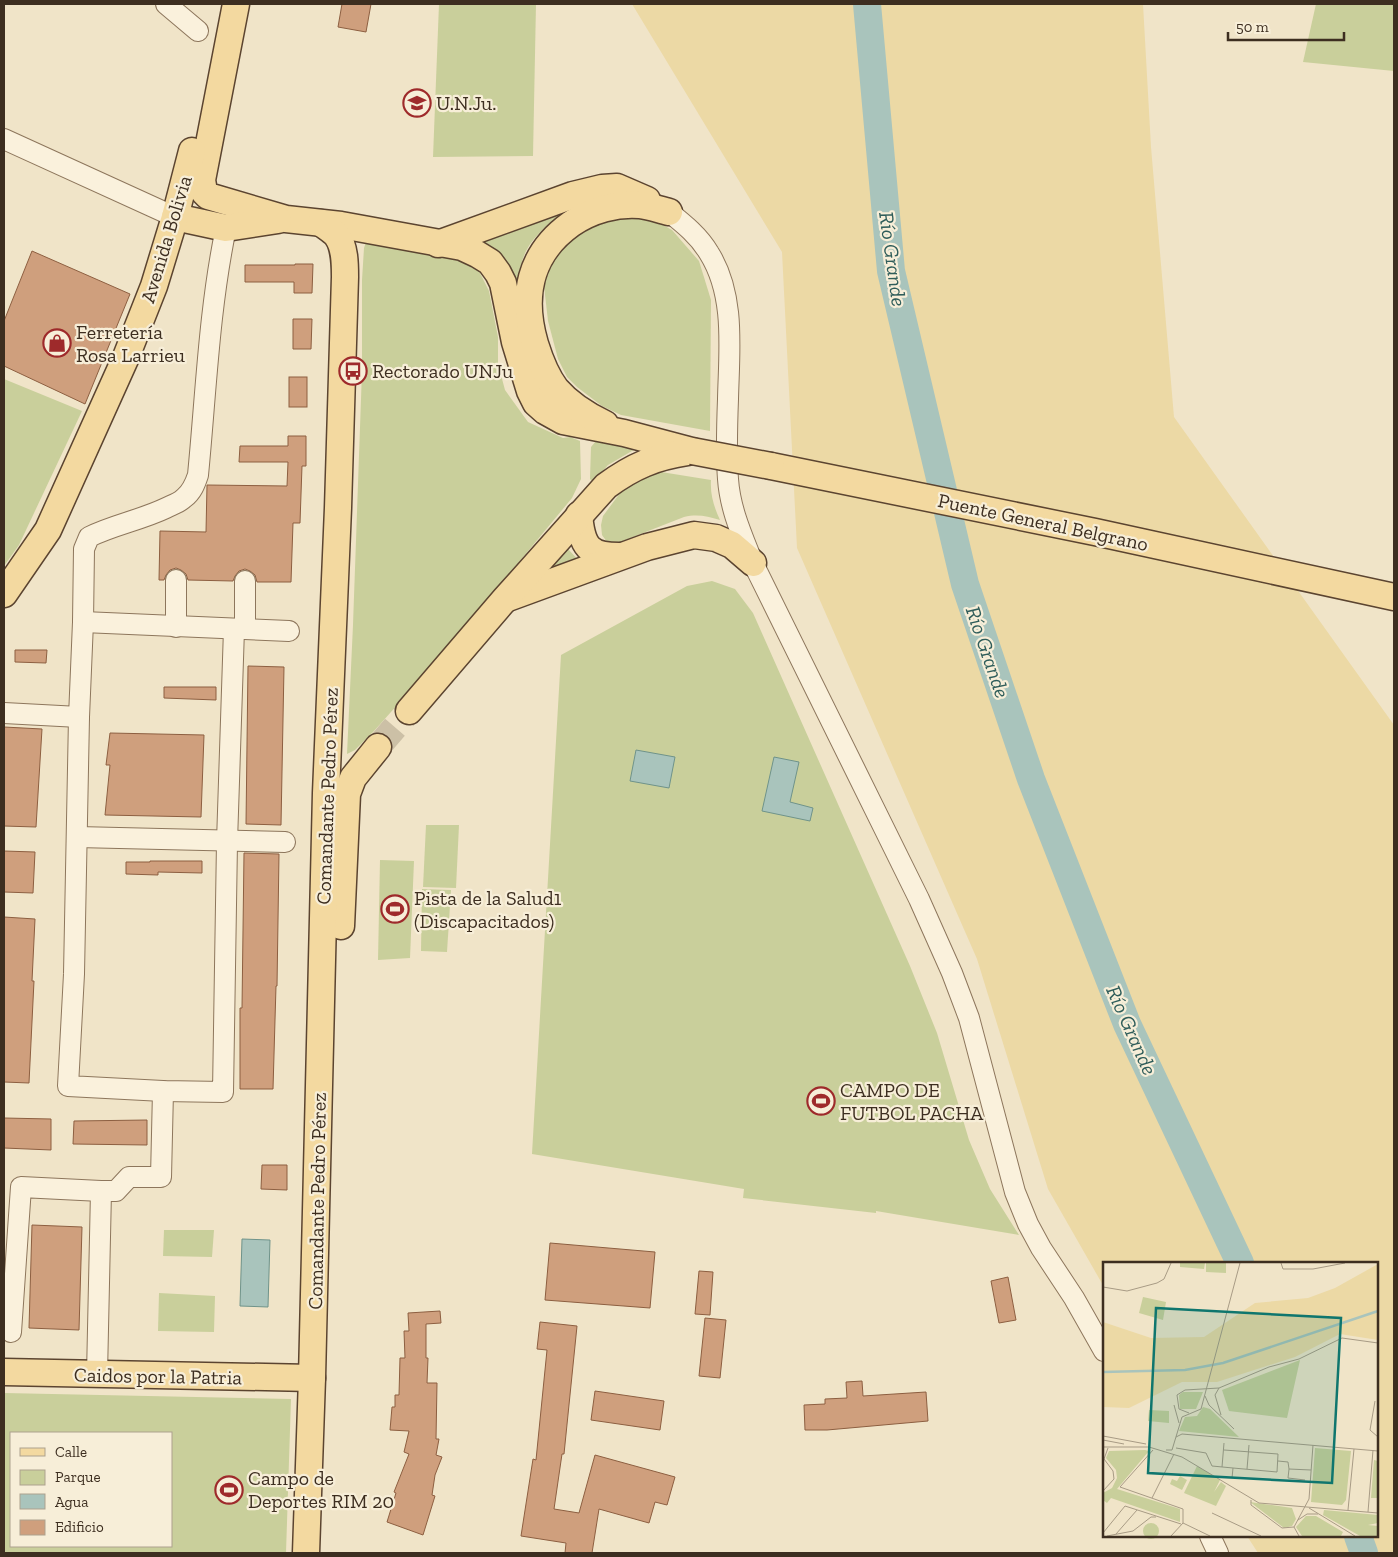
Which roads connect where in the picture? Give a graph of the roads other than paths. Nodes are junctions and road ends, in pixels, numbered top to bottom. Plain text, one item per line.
1 (166, 4) edge
2 (223, 4) edge
3 (236, 4) edge
4 (198, 31) dead end
5 (4, 138) edge
6 (669, 212) junction
7 (175, 217) junction
8 (286, 218) junction
9 (321, 223) junction
10 (226, 228) junction
11 (437, 244) junction
12 (624, 434) junction
13 (692, 451) junction
14 (579, 515) junction
15 (620, 556) junction
16 (753, 563) junction
17 (176, 580) dead end
18 (245, 581) dead end
19 (4, 594) edge
20 (1394, 596) edge
21 (505, 599) junction
22 (83, 622) junction
23 (176, 627) junction
24 (240, 629) junction
25 (289, 631) dead end
26 (409, 711) tunnel mouth
27 (4, 713) edge
28 (79, 717) junction
29 (378, 747) tunnel mouth
30 (77, 837) junction
31 (227, 842) junction
32 (285, 842) dead end
33 (163, 1092) junction
34 (100, 1191) junction
35 (315, 1265) junction
36 (11, 1332) dead end
37 (1103, 1348) edge
38 (4, 1372) edge
39 (97, 1375) junction
40 (312, 1378) junction
41 (1210, 1537) edge
42 (306, 1553) edge
43 (1218, 1553) edge

1 - 4 street
2 - 7 main road, Avenida Bolivia
3 - 8 main road, Avenida Bolivia
5 - 7 street
6 - 11 main road
6 - 12 main road
6 - 16 street
7 - 10 main road
7 - 19 main road, Avenida Bolivia
8 - 9 main road
8 - 10 main road
9 - 11 main road
9 - 35 main road, Comandante Pedro Pérez
10 - 22 street
11 - 12 main road
12 - 13 main road, Puente General Belgrano
13 - 14 main road
13 - 20 main road, Puente General Belgrano, bridge
14 - 15 main road
14 - 21 main road
15 - 16 main road
15 - 21 main road
16 - 37 street
17 - 23 street
18 - 24 street
21 - 26 main road
22 - 23 street
22 - 28 street
23 - 24 street
24 - 25 street
24 - 31 street
27 - 28 street
28 - 30 street
29 - 35 main road
30 - 31 street
30 - 33 street
31 - 32 street
31 - 33 street
33 - 34 street
34 - 36 street
34 - 39 street
35 - 40 main road, Comandante Pedro Pérez
38 - 39 main road, Caidos por la Patria
39 - 40 main road, Caidos por la Patria
40 - 42 main road, Comandante Pedro Pérez
41 - 43 street

